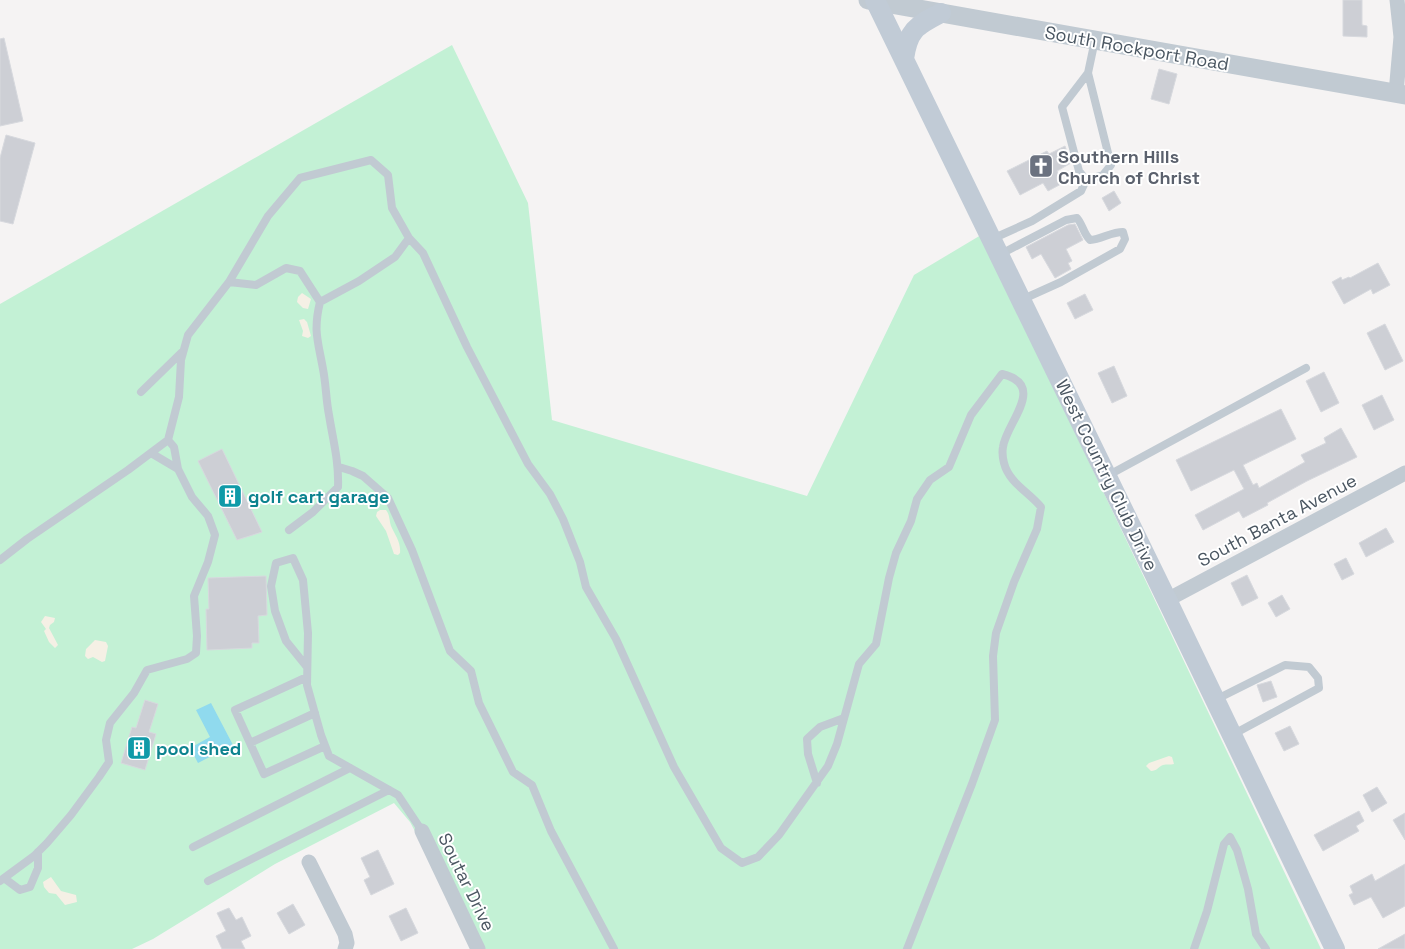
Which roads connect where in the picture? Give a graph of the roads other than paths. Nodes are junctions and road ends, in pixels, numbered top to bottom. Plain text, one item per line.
1 (873, 0) edge
2 (1397, 0) edge
3 (941, 13) junction
4 (1095, 40) junction
5 (904, 59) junction
6 (1088, 73) junction
7 (1401, 94) edge
8 (1086, 180) junction
9 (409, 238) junction
10 (996, 247) junction
11 (229, 282) junction
12 (1021, 300) junction
13 (320, 302) junction
14 (184, 351) junction
15 (1306, 368) dead end
16 (142, 392) dead end
17 (168, 440) junction
18 (151, 453) junction
19 (339, 467) junction
20 (178, 469) junction
21 (1405, 472) edge
22 (1107, 476) junction
23 (289, 530) dead end
24 (0, 560) edge
25 (1168, 600) junction
26 (307, 667) junction
27 (307, 677) junction
28 (1215, 699) junction
29 (315, 713) junction
30 (844, 718) junction
31 (1232, 735) junction
32 (250, 743) junction
33 (325, 746) junction
34 (350, 768) junction
35 (817, 783) junction
36 (389, 790) junction
37 (422, 831) joint
38 (193, 847) dead end
39 (38, 852) junction
40 (309, 862) dead end
41 (2, 879) edge
42 (208, 881) dead end
43 (345, 949) edge
44 (478, 949) edge
45 (614, 949) edge
46 (906, 949) edge
47 (1194, 949) edge
48 (1266, 949) edge
49 (1335, 949) edge

1 - 3 street, South Rockport Road
1 - 5 main road, West Country Club Drive
2 - 7 street
3 - 4 street, South Rockport Road
3 - 5 main road
4 - 6 lane
4 - 7 street, South Rockport Road
5 - 10 main road, West Country Club Drive
6 - 8 lane
6 - 8 lane
8 - 10 lane
9 - 11 lane
9 - 13 lane
9 - 35 lane
10 - 12 main road, West Country Club Drive
10 - 12 lane
11 - 13 lane
11 - 14 lane
12 - 22 main road, West Country Club Drive
13 - 19 lane
14 - 16 lane
14 - 17 lane
15 - 22 lane
17 - 18 lane
17 - 20 lane
18 - 20 lane
18 - 24 lane
19 - 23 lane
19 - 45 lane
20 - 39 lane
21 - 25 street, South Banta Avenue
22 - 25 main road, West Country Club Drive
25 - 28 main road, West Country Club Drive
26 - 26 lane
26 - 27 lane
27 - 29 lane
27 - 32 lane
28 - 31 main road, West Country Club Drive
28 - 31 lane
29 - 32 lane
29 - 33 lane
30 - 35 lane
30 - 35 lane
30 - 46 lane
31 - 49 main road, West Country Club Drive
32 - 33 lane
33 - 34 lane
34 - 36 lane
34 - 38 lane
36 - 37 lane
36 - 42 lane
37 - 44 street, Soutar Drive
39 - 41 lane
39 - 41 lane
40 - 43 street
47 - 48 lane

